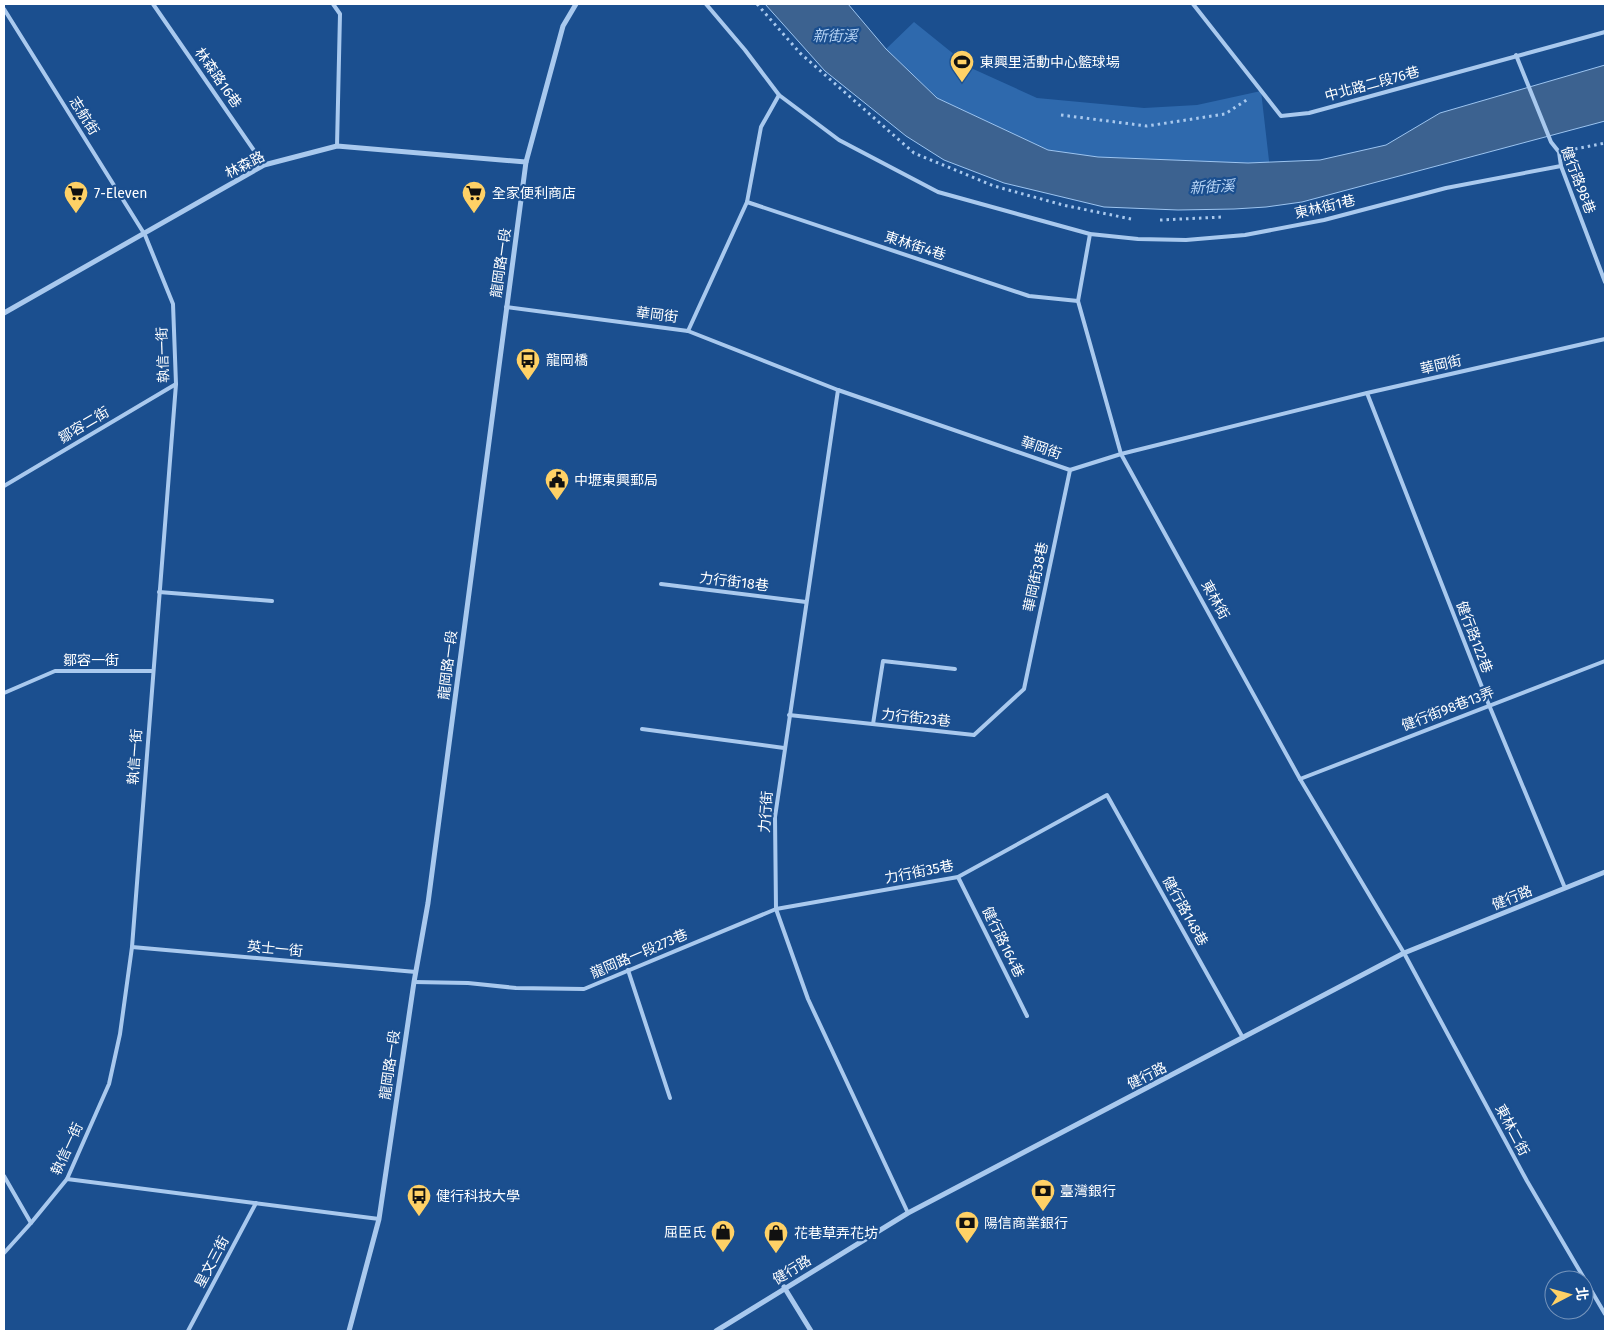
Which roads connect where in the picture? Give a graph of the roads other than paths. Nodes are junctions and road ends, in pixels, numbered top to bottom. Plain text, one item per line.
1 (153, 4) edge
2 (333, 4) edge
3 (576, 4) edge
4 (706, 4) edge
5 (1193, 4) edge
6 (4, 9) edge
7 (1605, 32) edge
8 (1516, 55) junction
9 (779, 95) junction
10 (337, 146) junction
11 (526, 162) junction
12 (264, 165) junction
13 (1561, 166) junction
14 (747, 202) junction
15 (1090, 234) junction
16 (145, 235) junction
17 (1605, 282) edge
18 (1078, 301) junction
19 (506, 307) junction
20 (4, 313) edge
21 (688, 330) junction
22 (1605, 339) edge
23 (176, 384) junction
24 (838, 390) junction
25 (1367, 394) junction
26 (1121, 454) junction
27 (1070, 470) junction
28 (4, 486) edge
29 (661, 584) dead end
30 (159, 592) junction
31 (272, 601) dead end
32 (806, 602) junction
33 (1605, 661) edge
34 (955, 669) dead end
35 (152, 671) junction
36 (1024, 689) joint
37 (4, 693) edge
38 (1489, 705) junction
39 (789, 715) junction
40 (873, 724) junction
41 (642, 729) dead end
42 (784, 748) junction
43 (1300, 778) junction
44 (1107, 795) joint
45 (1605, 872) edge
46 (958, 877) junction
47 (1565, 888) junction
48 (776, 909) junction
49 (132, 947) junction
50 (1404, 953) junction
51 (628, 970) junction
52 (417, 972) junction
53 (414, 982) junction
54 (1027, 1016) dead end
55 (1244, 1039) junction
56 (670, 1098) dead end
57 (4, 1176) edge
58 (67, 1179) junction
59 (256, 1203) junction
60 (908, 1213) junction
61 (379, 1219) junction
62 (32, 1223) junction
63 (4, 1253) edge
64 (784, 1287) junction
65 (1605, 1314) edge
66 (188, 1331) edge
67 (349, 1331) edge
68 (716, 1331) edge
69 (811, 1331) edge

1 - 12 lane, 林森路16巷
2 - 10 lane
3 - 11 street, 龍岡路一段
4 - 9 lane, 東林街1巷
5 - 8 lane, 中北路二段76巷
6 - 16 lane, 志航街
7 - 8 lane, 中北路二段76巷
8 - 13 lane, 健行路98巷
9 - 14 lane
9 - 15 lane, 東林街1巷
10 - 11 street, 林森路
10 - 12 street, 林森路
11 - 19 street, 龍岡路一段
12 - 16 street, 林森路
13 - 15 lane, 東林街1巷
13 - 17 lane, 健行路98巷
14 - 18 lane, 東林街4巷
14 - 21 lane
15 - 18 lane, 東林街
16 - 20 street, 林森路
16 - 23 lane, 執信一街
18 - 26 lane, 東林街
19 - 21 lane, 華岡街
19 - 52 street, 龍岡路一段
21 - 24 lane, 華岡街
22 - 25 lane, 華岡街
23 - 28 lane, 鄒容二街
23 - 30 lane, 執信一街
24 - 27 lane, 華岡街
24 - 32 lane, 力行街
25 - 26 lane, 華岡街
25 - 38 lane, 健行路122巷
26 - 27 lane, 華岡街
26 - 43 lane, 東林街
27 - 36 lane, 華岡街38巷
29 - 32 lane, 力行街18巷
30 - 31 lane
30 - 35 lane, 執信一街
32 - 39 lane, 力行街
33 - 38 lane, 健行街98巷13弄
34 - 40 lane
35 - 37 lane, 鄒容一街
35 - 49 lane, 執信一街
36 - 40 lane, 力行街23巷
38 - 43 lane, 健行街98巷13弄
38 - 47 lane, 健行路122巷
39 - 40 lane, 力行街23巷
39 - 42 lane, 力行街
41 - 42 lane
42 - 48 lane, 力行街
43 - 50 lane, 東林街
44 - 46 lane, 力行街35巷
44 - 55 lane, 健行路148巷
45 - 47 street, 健行路
46 - 48 lane, 力行街35巷
46 - 54 lane, 健行路164巷
47 - 50 street, 健行路
48 - 51 lane, 龍岡路一段273巷
48 - 60 lane, 力行街
49 - 52 lane, 英士一街
49 - 58 lane, 執信一街
50 - 55 street, 健行路
50 - 65 lane, 東林二街
51 - 53 lane, 龍岡路一段273巷
51 - 56 lane
52 - 53 street, 龍岡路一段
53 - 61 street, 龍岡路一段
55 - 60 street, 健行路
57 - 62 lane
58 - 59 lane
58 - 62 lane, 執信一街
59 - 61 lane
59 - 66 lane, 星文三街
60 - 64 street, 健行路
61 - 67 street, 龍岡路一段
62 - 63 lane, 執信一街
64 - 68 street, 健行路
64 - 69 street

